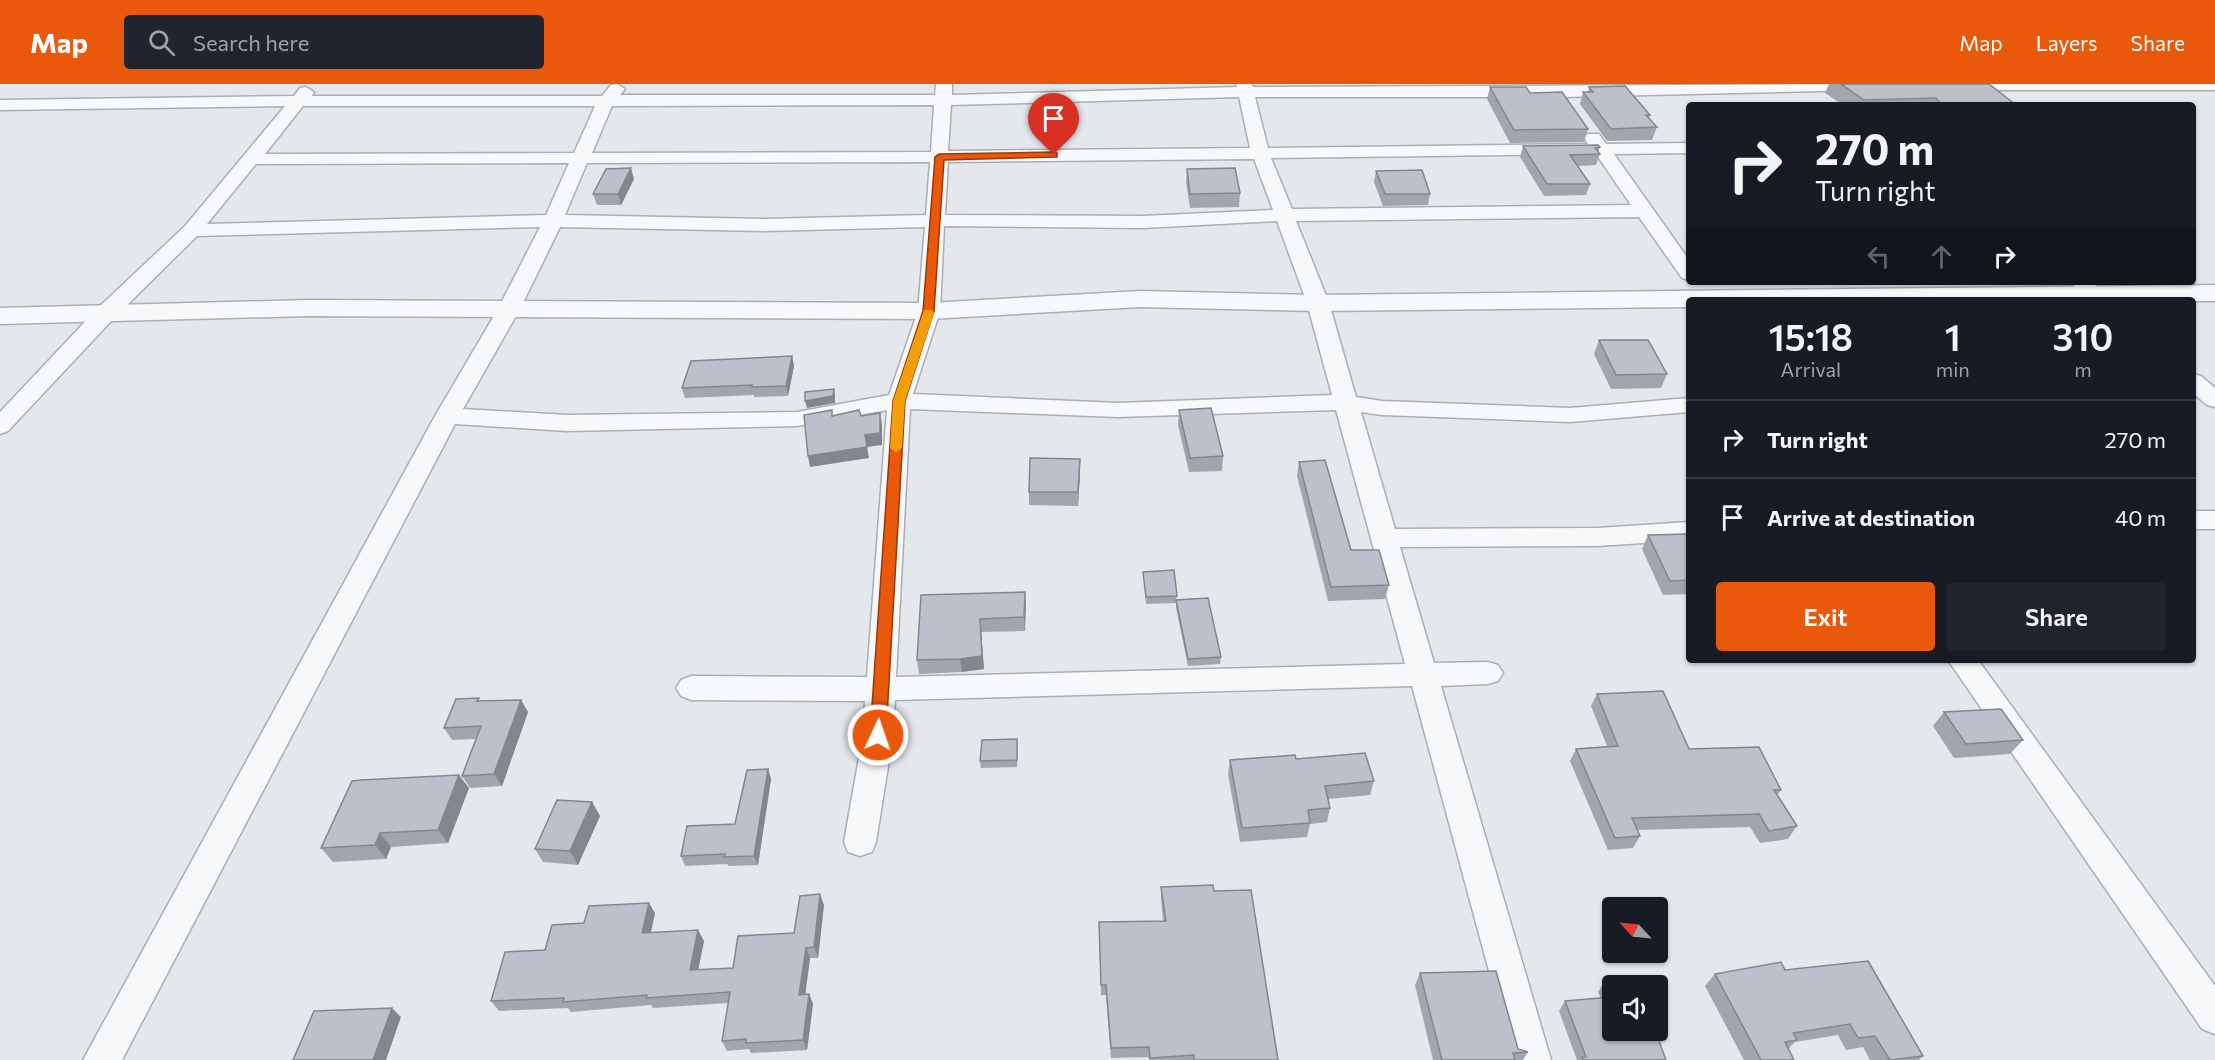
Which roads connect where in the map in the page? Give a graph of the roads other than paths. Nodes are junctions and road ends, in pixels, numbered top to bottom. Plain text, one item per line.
1 (313, 84) edge
2 (622, 84) edge
3 (1880, 84) edge
4 (1939, 84) edge
5 (2183, 85) edge
6 (2215, 86) edge
7 (1245, 88) edge
8 (1558, 88) edge
9 (944, 92) edge
10 (299, 101) junction
11 (2207, 101) dead end
12 (605, 102) junction
13 (0, 105) edge
14 (1686, 148) edge
15 (1601, 149) junction
16 (1260, 152) junction
17 (939, 157) junction
18 (581, 158) junction
19 (251, 159) junction
20 (1644, 211) junction
21 (1284, 215) junction
22 (553, 221) junction
23 (934, 221) junction
24 (192, 230) junction
25 (1686, 270) edge
26 (2092, 292) edge
27 (2215, 293) edge
28 (1851, 297) edge
29 (1686, 300) edge
30 (1318, 303) junction
31 (509, 309) junction
32 (929, 311) junction
33 (106, 313) junction
34 (0, 316) edge
35 (2196, 384) edge
36 (2215, 400) edge
37 (899, 401) junction
38 (1344, 402) junction
39 (1686, 405) edge
40 (447, 416) junction
41 (0, 426) edge
42 (2196, 520) edge
43 (2215, 520) edge
44 (1686, 531) edge
45 (1385, 538) junction
46 (1964, 663) edge
47 (1488, 673) dead end
48 (1422, 675) junction
49 (691, 688) dead end
50 (880, 689) junction
51 (860, 842) dead end
52 (2215, 1016) edge
53 (102, 1060) edge
54 (1532, 1060) edge

1 - 10 street
2 - 12 street
3 - 8 street
4 - 5 street
5 - 6 street
5 - 11 street
7 - 8 street
7 - 9 street
7 - 16 street
8 - 15 street
9 - 12 street
9 - 17 street
10 - 12 street
10 - 13 street
10 - 19 street
12 - 18 street
14 - 15 street
15 - 16 street
15 - 20 street
16 - 17 street
16 - 21 street
17 - 18 street
17 - 23 street
18 - 19 street
18 - 22 street
19 - 24 street
20 - 21 street
20 - 25 street
21 - 23 street
21 - 30 street
22 - 23 street
22 - 24 street
22 - 31 street
23 - 32 street
24 - 33 street
26 - 27 street
26 - 28 street
29 - 30 street
30 - 32 street
30 - 38 street
31 - 32 street
31 - 33 street
31 - 40 street
32 - 37 street
33 - 34 street
33 - 41 street
35 - 36 street
37 - 38 street
37 - 40 street
37 - 50 street
38 - 39 street
38 - 45 street
40 - 53 street
42 - 43 street
44 - 45 street
45 - 48 street
46 - 52 street
47 - 48 street
48 - 50 street
48 - 54 street
49 - 50 street
50 - 51 street

